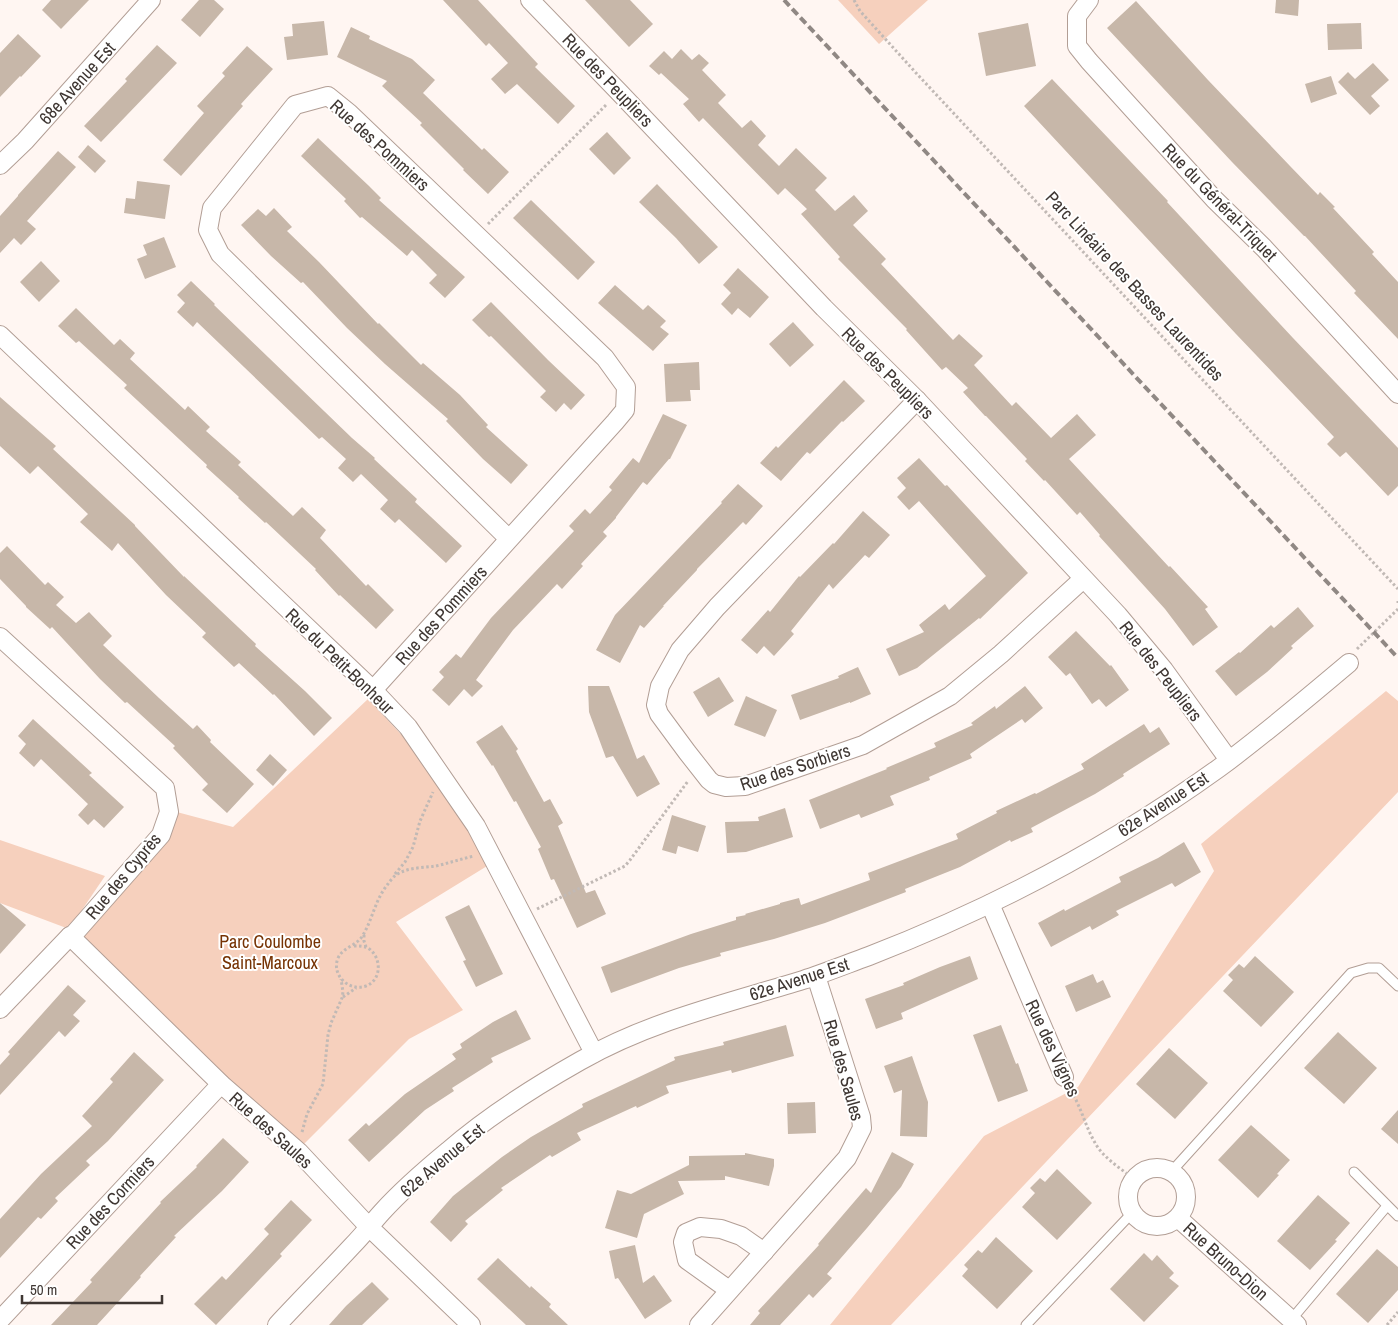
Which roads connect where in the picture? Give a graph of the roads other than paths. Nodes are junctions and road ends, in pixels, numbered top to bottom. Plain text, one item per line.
1 (151, 0) edge
2 (530, 0) edge
3 (1089, 0) edge
4 (0, 165) edge
5 (0, 335) edge
6 (1398, 394) edge
7 (917, 400) junction
8 (509, 539) junction
9 (1084, 580) junction
10 (0, 637) edge
11 (0, 653) edge
12 (20, 656) junction
13 (1348, 663) dead end
14 (373, 690) junction
15 (1230, 760) junction
16 (990, 904) junction
17 (70, 936) junction
18 (816, 976) junction
19 (1398, 986) edge
20 (0, 1009) edge
21 (594, 1053) junction
22 (1064, 1077) road end
23 (220, 1084) junction
24 (1172, 1171) junction
25 (1354, 1172) dead end
26 (1387, 1206) junction
27 (1132, 1213) junction
28 (1398, 1216) edge
29 (1178, 1218) junction
30 (369, 1227) junction
31 (764, 1252) junction
32 (730, 1290) junction
33 (0, 1320) edge
34 (1294, 1322) edge
35 (277, 1325) edge
36 (470, 1325) edge
37 (699, 1325) edge
38 (1026, 1325) edge

1 - 4 street, 68e Avenue Est
2 - 7 street, Rue des Peupliers
3 - 6 street, Rue du Général-Triquet
5 - 14 street, Rue du Petit-Bonheur
7 - 9 street, Rue des Peupliers
7 - 9 street, Rue des Sorbiers
8 - 8 street, Rue des Pommiers
8 - 14 street, Rue des Pommiers
9 - 15 street, Rue des Peupliers
10 - 12 street, Rue des Cyprès
11 - 12 street
12 - 17 street, Rue des Cyprès
13 - 15 street, 62e Avenue Est
14 - 21 street, Rue du Petit-Bonheur
15 - 16 street, 62e Avenue Est
16 - 18 street, 62e Avenue Est
16 - 22 street, Rue des Vignes
17 - 20 street, Rue des Cyprès
17 - 23 street, Rue des Saules
18 - 21 street, 62e Avenue Est
18 - 31 street, Rue des Saules
19 - 24 lane
21 - 30 street, 62e Avenue Est
23 - 30 street, Rue des Saules
23 - 33 street, Rue des Cormiers
24 - 27 street
24 - 29 street, Rue Bruno-Dion
25 - 26 lane
26 - 28 lane
26 - 34 lane
27 - 29 street, Rue Bruno-Dion
27 - 38 lane
29 - 34 street, Rue Bruno-Dion
30 - 35 street, 62e Avenue Est
30 - 36 street, Rue des Saules
31 - 32 street, Rue des Saules
31 - 32 street
32 - 37 street, Rue des Saules

